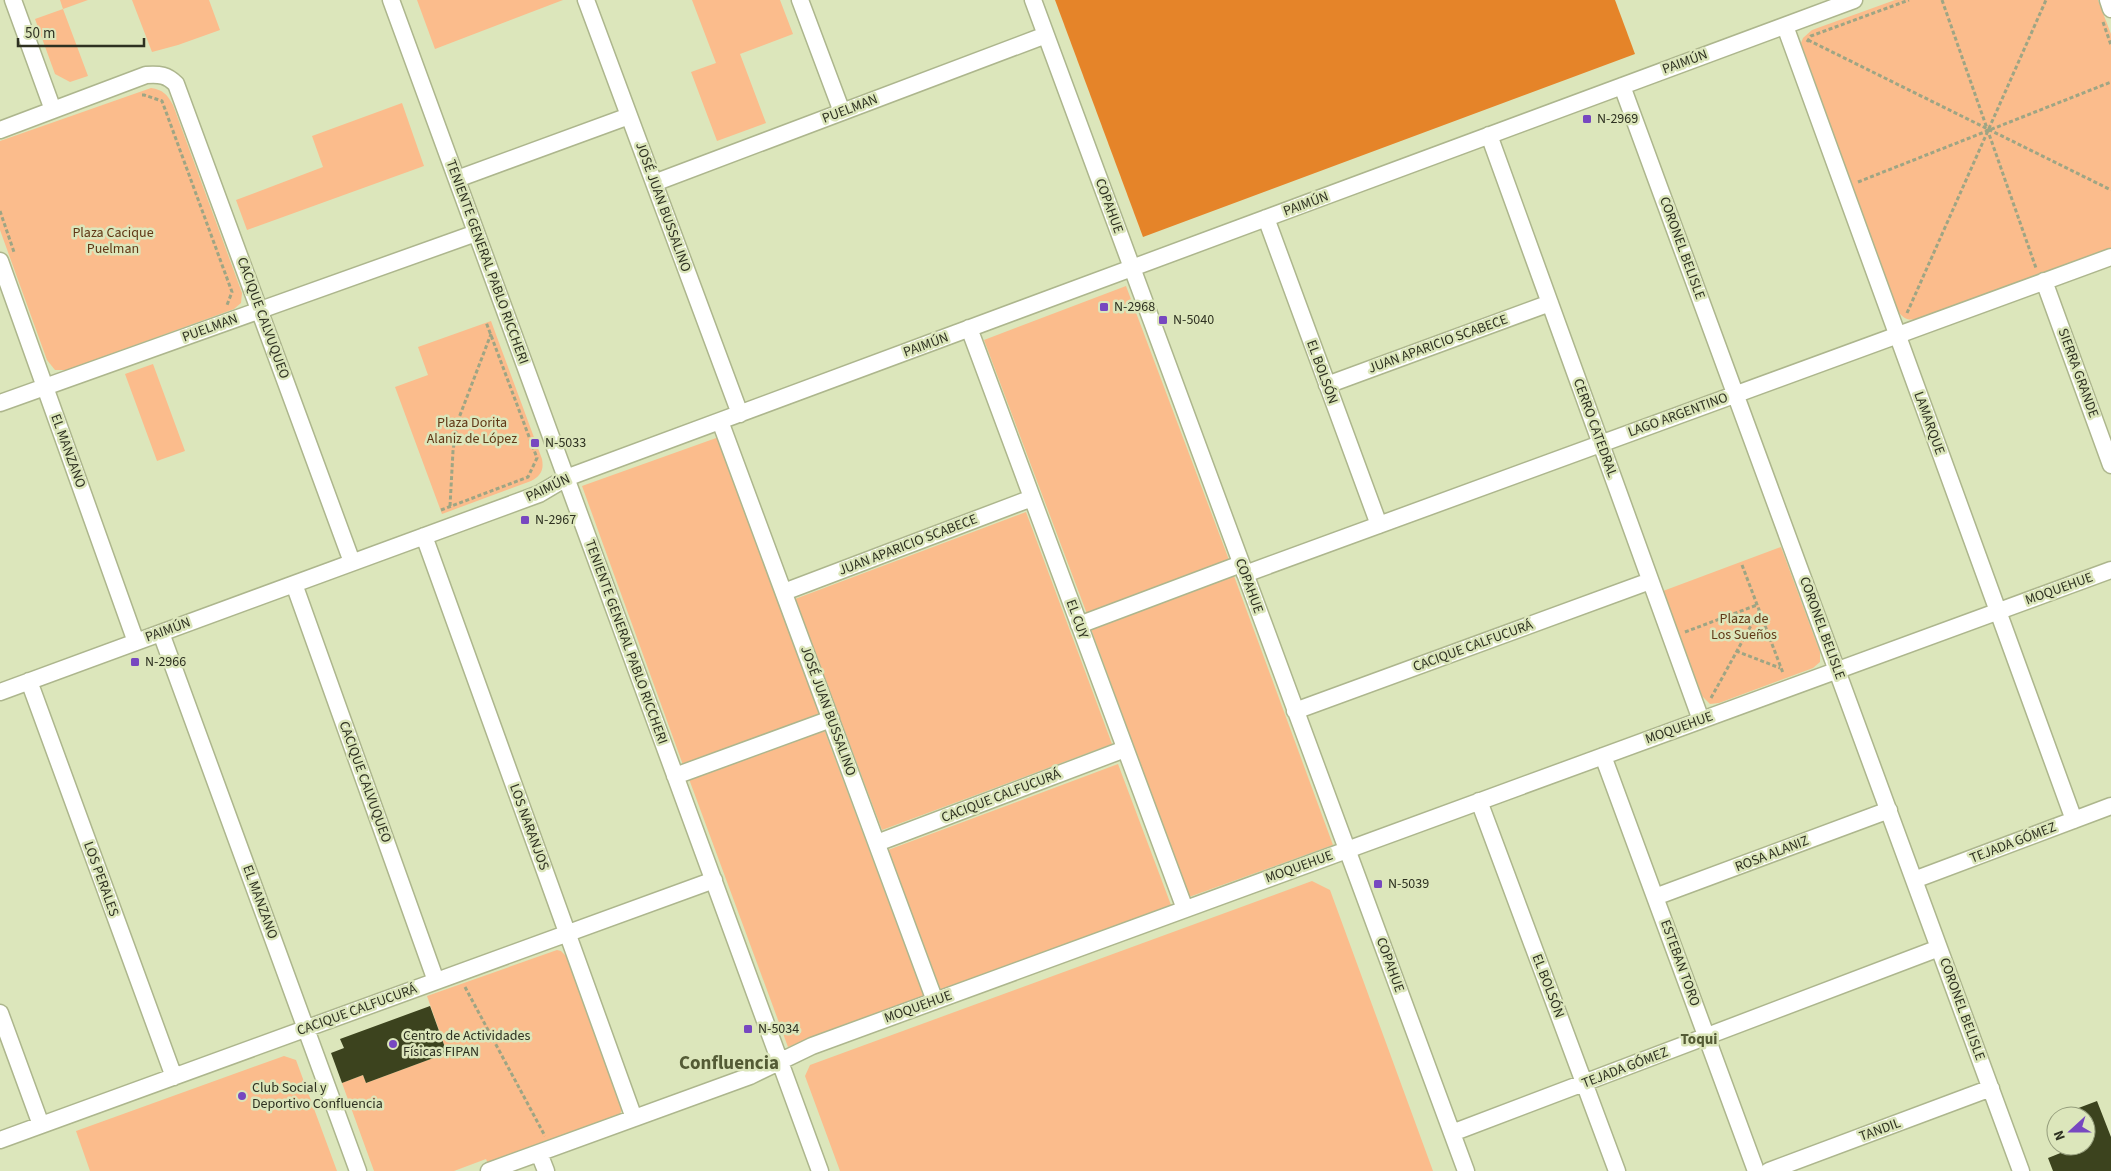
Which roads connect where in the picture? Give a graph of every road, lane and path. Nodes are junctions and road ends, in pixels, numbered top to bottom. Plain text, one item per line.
1 (13, 0) edge
2 (391, 0) edge
3 (586, 0) edge
4 (800, 0) edge
5 (1033, 0) edge
6 (1854, 0) edge
7 (1909, 0) edge
8 (1942, 0) edge
9 (2046, 0) edge
10 (2108, 0) edge
11 (2111, 9) edge
12 (1785, 26) junction
13 (1046, 35) junction
14 (1808, 40) junction
15 (1806, 45) dead end
16 (2111, 82) edge
17 (1622, 86) junction
18 (135, 98) dead end
19 (53, 110) junction
20 (842, 112) junction
21 (629, 116) junction
22 (0, 130) edge
23 (1988, 131) junction
24 (1489, 136) junction
25 (457, 179) junction
26 (654, 183) junction
27 (2111, 190) edge
28 (1859, 192) dead end
29 (0, 211) edge
30 (1266, 218) junction
31 (476, 233) junction
32 (16, 257) dead end
33 (2111, 257) edge
34 (0, 261) edge
35 (1132, 268) junction
36 (2040, 276) junction
37 (1550, 303) junction
38 (226, 307) dead end
39 (260, 310) junction
40 (1911, 316) dead end
41 (486, 322) dead end
42 (969, 328) junction
43 (491, 334) junction
44 (1897, 335) junction
45 (1327, 385) junction
46 (45, 387) junction
47 (1736, 394) junction
48 (0, 403) edge
49 (740, 414) junction
50 (720, 421) junction
51 (1601, 444) junction
52 (2111, 465) edge
53 (566, 478) junction
54 (1032, 498) junction
55 (450, 506) junction
56 (441, 510) dead end
57 (1379, 525) junction
58 (424, 536) junction
59 (352, 562) junction
60 (1742, 565) dead end
61 (1243, 569) junction
62 (2111, 570) edge
63 (1650, 581) junction
64 (294, 584) junction
65 (784, 592) junction
66 (1757, 605) junction
67 (1759, 610) junction
68 (1998, 611) junction
69 (1079, 625) junction
70 (161, 633) junction
71 (1683, 633) dead end
72 (136, 642) junction
73 (1736, 651) junction
74 (1781, 669) junction
75 (1837, 670) junction
76 (1790, 671) dead end
77 (1783, 674) junction
78 (1775, 677) dead end
79 (29, 681) junction
80 (0, 692) edge
81 (1716, 700) dead end
82 (1295, 711) junction
83 (831, 719) junction
84 (1701, 720) junction
85 (1125, 749) junction
86 (1603, 756) junction
87 (676, 776) junction
88 (1479, 801) junction
89 (2111, 806) edge
90 (1889, 810) junction
91 (2074, 820) junction
92 (877, 843) junction
93 (1346, 849) junction
94 (714, 880) junction
95 (1914, 880) junction
96 (1655, 897) junction
97 (1185, 909) junction
98 (567, 933) junction
99 (1939, 948) junction
100 (436, 981) junction
101 (474, 983) dead end
102 (465, 986) junction
103 (459, 989) dead end
104 (935, 1001) junction
105 (0, 1013) edge
106 (306, 1028) junction
107 (1707, 1037) junction
108 (780, 1062) junction
109 (174, 1077) junction
110 (1584, 1083) junction
111 (1991, 1088) junction
112 (634, 1118) junction
113 (41, 1125) junction
114 (1452, 1133) junction
115 (0, 1140) edge
116 (543, 1147) junction
117 (358, 1171) edge
118 (489, 1171) edge
119 (546, 1171) edge
120 (820, 1171) edge
121 (1466, 1171) edge
122 (1617, 1171) edge
123 (1756, 1171) edge
124 (1769, 1171) edge
125 (2021, 1171) edge

1 - 19 street
2 - 25 street, TENIENTE GENERAL PABLO RICCHERI
3 - 21 street, JOSÉ JUAN BUSSALINO
4 - 20 street
5 - 13 street, COPAHUE
6 - 12 street, PAIMÚN
7 - 14 path
8 - 23 path
9 - 23 path
10 - 11 street
12 - 17 street, PAIMÚN
12 - 44 street, LAMARQUE
13 - 20 street, PUELMAN
13 - 35 street, COPAHUE
14 - 15 path
14 - 23 path
16 - 23 path
17 - 24 street, PAIMÚN
17 - 47 street, CORONEL BELISLE
18 - 38 path
19 - 22 street
19 - 39 street, CACIQUE CALVUQUEO
20 - 26 street, PUELMAN
21 - 25 street
21 - 26 street, JOSÉ JUAN BUSSALINO
23 - 27 path
23 - 28 path
23 - 36 path
23 - 40 path
24 - 30 street, PAIMÚN
24 - 37 street, CERRO CATEDRAL
25 - 31 street, TENIENTE GENERAL PABLO RICCHERI
26 - 49 street, JOSÉ JUAN BUSSALINO
29 - 32 path
30 - 35 street, PAIMÚN
30 - 45 street, EL BOLSÓN
31 - 39 street, PUELMAN
31 - 53 street, TENIENTE GENERAL PABLO RICCHERI
33 - 36 street, LAGO ARGENTINO
34 - 46 street, EL MANZANO
35 - 42 street, PAIMÚN
35 - 61 street, COPAHUE
36 - 44 street, LAGO ARGENTINO
36 - 52 street, SIERRA GRANDE
37 - 45 street, JUAN APARICIO SCABECE
37 - 51 street, CERRO CATEDRAL
39 - 46 street, PUELMAN
39 - 59 street, CACIQUE CALVUQUEO
41 - 43 path
42 - 49 street, PAIMÚN
42 - 54 street, EL CUY
43 - 55 path
43 - 55 path
44 - 47 street, LAGO ARGENTINO
44 - 68 street, LAMARQUE
45 - 57 street, EL BOLSÓN
46 - 48 street, PUELMAN
46 - 72 street, EL MANZANO
47 - 51 street, LAGO ARGENTINO
47 - 75 street, CORONEL BELISLE
49 - 50 street, PAIMÚN
50 - 53 street, PAIMÚN
50 - 65 street, JOSÉ JUAN BUSSALINO
51 - 57 street, LAGO ARGENTINO
51 - 63 street, CERRO CATEDRAL
53 - 58 street, PAIMÚN
53 - 87 street, TENIENTE GENERAL PABLO RICCHERI
54 - 65 street, JUAN APARICIO SCABECE
54 - 69 street, EL CUY
55 - 56 path
57 - 61 street, LAGO ARGENTINO
58 - 59 street, PAIMÚN
58 - 98 street, LOS NARANJOS
59 - 64 street, PAIMÚN
60 - 66 path
61 - 69 street, LAGO ARGENTINO
61 - 82 street, COPAHUE
62 - 68 street, MOQUEHUE
63 - 82 street, CACIQUE CALFUCURÁ
63 - 84 street, CERRO CATEDRAL
64 - 70 street, PAIMÚN
64 - 100 street, CACIQUE CALVUQUEO
65 - 83 street, JOSÉ JUAN BUSSALINO
66 - 67 path
66 - 71 path
67 - 73 path
67 - 74 path
68 - 75 street, MOQUEHUE
68 - 91 street, LAMARQUE
69 - 85 street, EL CUY
70 - 72 street, PAIMÚN
70 - 106 street, EL MANZANO
72 - 79 street, PAIMÚN
73 - 74 path
73 - 81 path
74 - 77 path
75 - 84 street, MOQUEHUE
75 - 90 street, CORONEL BELISLE
76 - 77 path
77 - 78 path
79 - 80 street, PAIMÚN
79 - 109 street, LOS PERALES
82 - 93 street, COPAHUE
83 - 87 street
83 - 92 street, JOSÉ JUAN BUSSALINO
84 - 86 street, MOQUEHUE
85 - 92 street, CACIQUE CALFUCURÁ
85 - 97 street, EL CUY
86 - 88 street, MOQUEHUE
86 - 96 street, ESTEBAN TORO
87 - 94 street, TENIENTE GENERAL PABLO RICCHERI
88 - 93 street, MOQUEHUE
88 - 110 street, EL BOLSÓN
89 - 91 street, TEJADA GÓMEZ
90 - 95 street, CORONEL BELISLE
90 - 96 street, ROSA ALANIZ
91 - 95 street, TEJADA GÓMEZ
92 - 104 street, JOSÉ JUAN BUSSALINO
93 - 97 street, MOQUEHUE
93 - 114 street, COPAHUE
94 - 98 street, CACIQUE CALFUCURÁ
94 - 108 street, TENIENTE GENERAL PABLO RICCHERI
95 - 99 street, CORONEL BELISLE
96 - 107 street, ESTEBAN TORO
97 - 104 street, MOQUEHUE
98 - 100 street, CACIQUE CALFUCURÁ
98 - 112 street, LOS NARANJOS
99 - 107 street, TEJADA GÓMEZ
99 - 111 street, CORONEL BELISLE
100 - 106 street, CACIQUE CALFUCURÁ
101 - 102 path
102 - 103 path
102 - 116 path
104 - 108 street, MOQUEHUE
105 - 113 street
106 - 109 street, CACIQUE CALFUCURÁ
106 - 117 street, EL MANZANO
107 - 110 street, TEJADA GÓMEZ
107 - 123 street, ESTEBAN TORO
108 - 112 street, MOQUEHUE
108 - 120 street, TENIENTE GENERAL PABLO RICCHERI
109 - 113 street, CACIQUE CALFUCURÁ
110 - 114 street, TEJADA GÓMEZ
110 - 122 street, EL BOLSÓN
111 - 124 street, TANDIL
111 - 125 street, CORONEL BELISLE
112 - 116 street, MOQUEHUE
113 - 115 street, CACIQUE CALFUCURÁ
114 - 121 street, COPAHUE
116 - 118 street, MOQUEHUE
116 - 119 street

